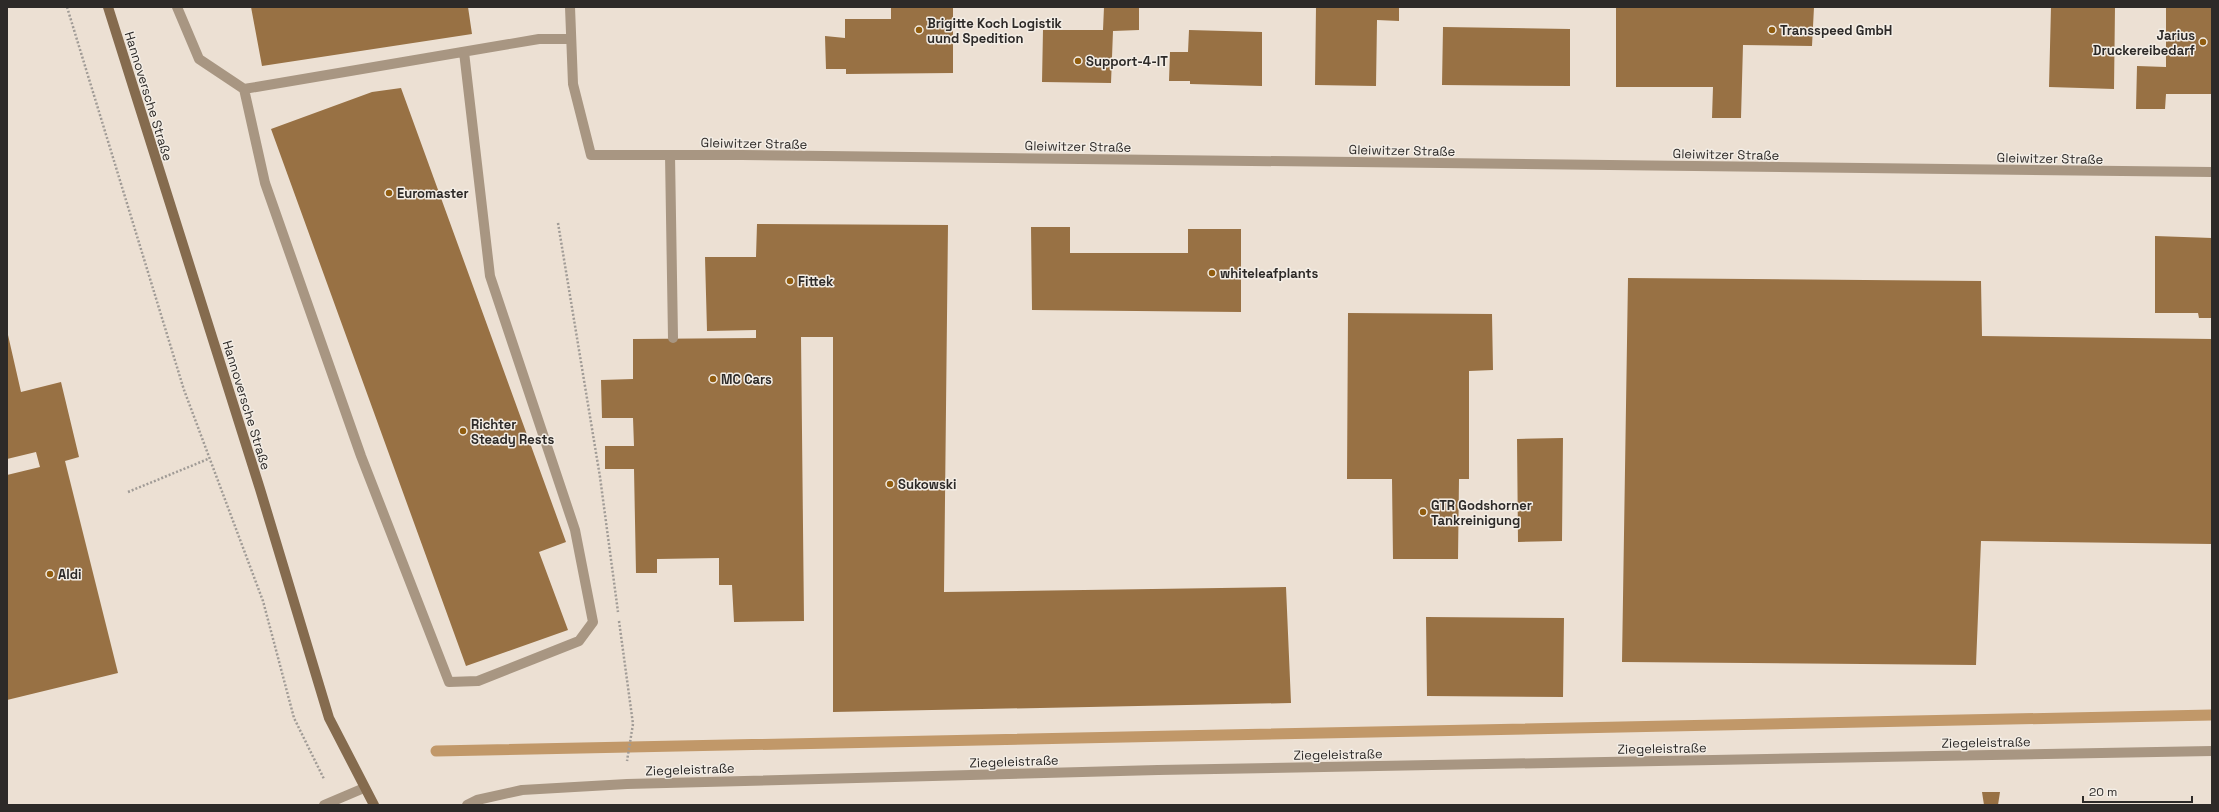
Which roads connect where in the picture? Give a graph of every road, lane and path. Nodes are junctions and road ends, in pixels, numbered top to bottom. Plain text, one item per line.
1 (67, 7) edge
2 (108, 7) edge
3 (177, 7) edge
4 (570, 7) edge
5 (570, 39) junction
6 (464, 52) junction
7 (244, 89) junction
8 (670, 155) junction
9 (2212, 172) edge
10 (558, 223) dead end
11 (673, 338) dead end
12 (208, 459) junction
13 (128, 492) dead end
14 (2212, 751) edge
15 (627, 764) dead end
16 (364, 788) junction
17 (334, 801) junction
18 (324, 805) edge
19 (374, 805) edge
20 (467, 805) edge

1 - 12 path
2 - 16 main road, Hannoversche Straße
3 - 7 street
4 - 5 street
5 - 6 street
5 - 8 street, Gleiwitzer Straße
6 - 7 street
6 - 7 street
8 - 9 street, Gleiwitzer Straße
8 - 11 street
10 - 15 path
12 - 13 path
12 - 17 path
14 - 20 street, Ziegeleistraße
16 - 17 street
16 - 19 main road, Hannoversche Straße
17 - 18 street

